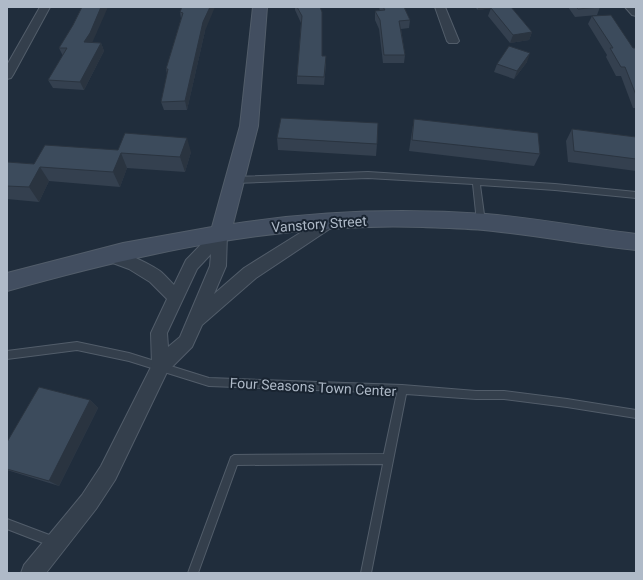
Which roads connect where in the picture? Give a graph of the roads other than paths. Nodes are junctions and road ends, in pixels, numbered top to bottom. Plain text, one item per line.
1 (45, 7) edge
2 (260, 7) edge
3 (440, 7) edge
4 (630, 7) edge
5 (636, 13) edge
6 (453, 41) dead end
7 (7, 75) edge
8 (235, 180) junction
9 (476, 182) junction
10 (636, 195) edge
11 (329, 222) junction
12 (481, 222) junction
13 (220, 234) junction
14 (636, 242) edge
15 (107, 255) junction
16 (7, 282) edge
17 (176, 298) junction
18 (195, 321) junction
19 (8, 356) edge
20 (161, 366) junction
21 (402, 389) junction
22 (636, 414) edge
23 (388, 459) junction
24 (7, 524) edge
25 (56, 543) junction
26 (32, 573) edge
27 (193, 573) edge
28 (366, 573) edge

1 - 7 street
2 - 8 street
3 - 6 street
4 - 5 street
8 - 9 lane
8 - 13 street
9 - 10 lane
9 - 12 lane
11 - 12 street, Vanstory Street
11 - 13 street, Vanstory Street
11 - 18 street
12 - 14 street, Vanstory Street
13 - 15 street, Vanstory Street
13 - 17 street
13 - 18 street
15 - 16 street, Vanstory Street
15 - 17 street
17 - 20 street
18 - 20 street
19 - 20 lane, Four Seasons Town Center
20 - 21 lane, Four Seasons Town Center
20 - 25 street
21 - 22 lane
21 - 23 lane, Four Seasons Town Center
23 - 27 lane
23 - 28 lane, Four Seasons Town Center
24 - 25 lane
25 - 26 street

